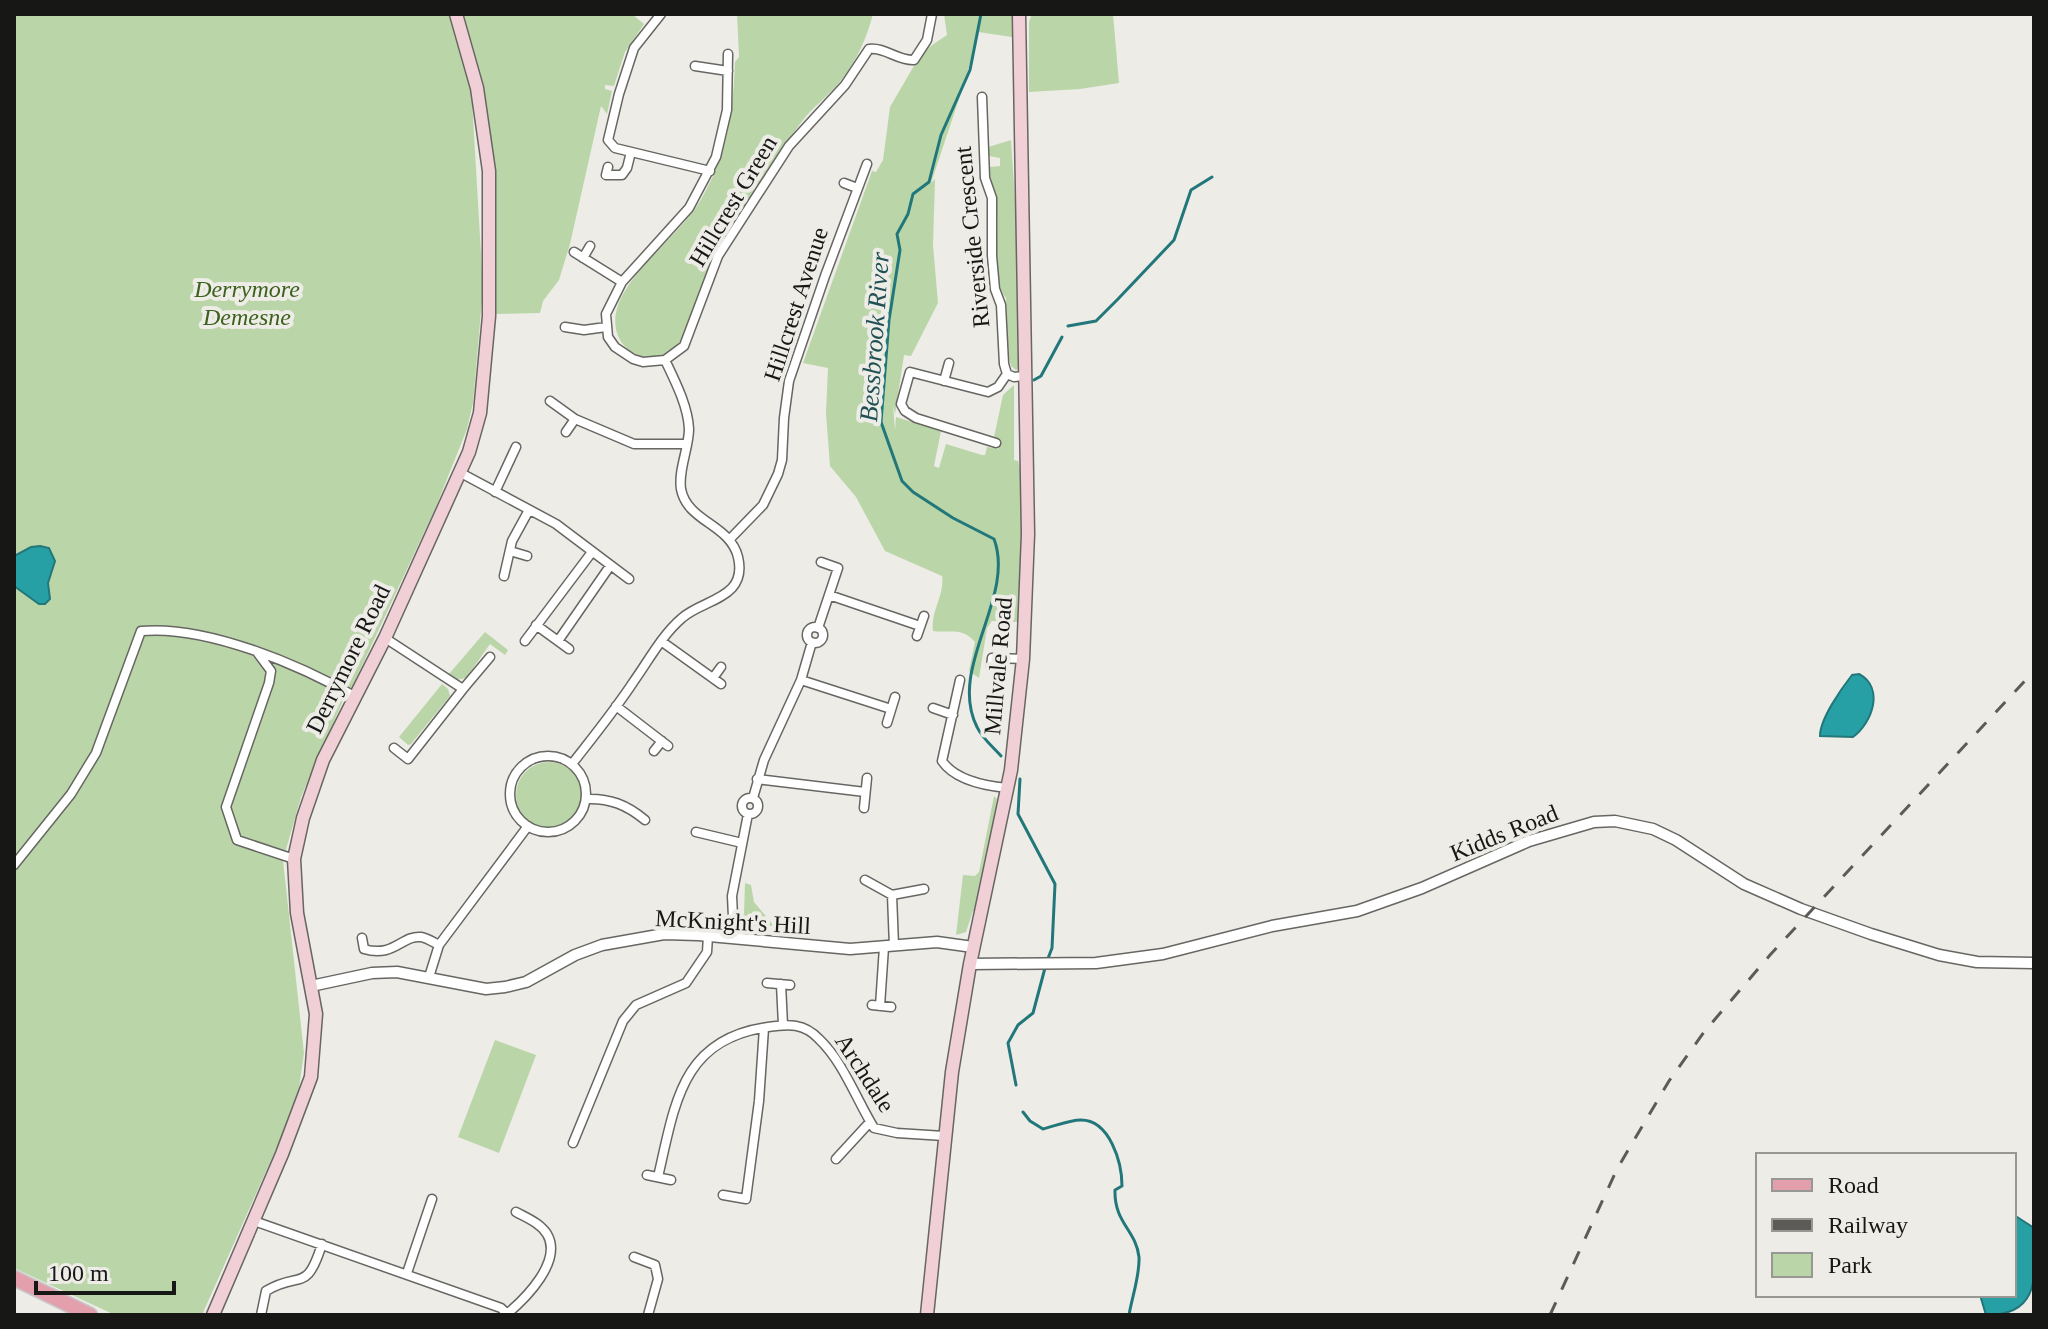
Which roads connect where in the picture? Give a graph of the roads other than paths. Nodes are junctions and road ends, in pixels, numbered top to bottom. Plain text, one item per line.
1 (456, 14) edge
2 (661, 14) edge
3 (932, 14) edge
4 (1019, 14) edge
5 (728, 54) dead end
6 (695, 66) dead end
7 (728, 71) junction
8 (982, 97) dead end
9 (631, 152) junction
10 (867, 164) dead end
11 (608, 167) dead end
12 (710, 171) junction
13 (844, 183) dead end
14 (857, 188) junction
15 (590, 246) dead end
16 (574, 252) dead end
17 (583, 258) junction
18 (622, 282) junction
19 (565, 327) dead end
20 (606, 327) junction
21 (665, 360) junction
22 (949, 363) dead end
23 (1007, 374) junction
24 (1025, 376) junction
25 (944, 381) junction
26 (550, 401) dead end
27 (575, 419) junction
28 (566, 432) dead end
29 (996, 443) dead end
30 (687, 444) junction
31 (516, 447) dead end
32 (509, 462) junction
33 (519, 466) dead end
34 (459, 472) junction
35 (495, 492) junction
36 (529, 510) junction
37 (730, 539) junction
38 (510, 551) junction
39 (592, 552) junction
40 (527, 556) dead end
41 (821, 562) dead end
42 (610, 566) junction
43 (504, 576) dead end
44 (629, 579) dead end
45 (829, 595) junction
46 (924, 616) dead end
47 (536, 625) junction
48 (920, 626) junction
49 (917, 636) dead end
50 (385, 638) junction
51 (525, 641) dead end
52 (558, 641) junction
53 (661, 641) junction
54 (569, 649) dead end
55 (257, 652) junction
56 (490, 657) dead end
57 (1023, 659) junction
58 (721, 667) dead end
59 (991, 668) dead end
60 (801, 680) junction
61 (960, 680) dead end
62 (463, 689) junction
63 (356, 697) junction
64 (895, 697) dead end
65 (616, 706) junction
66 (933, 708) dead end
67 (891, 709) junction
68 (953, 715) junction
69 (887, 723) dead end
70 (394, 748) dead end
71 (654, 751) dead end
72 (572, 764) junction
73 (867, 778) dead end
74 (757, 779) junction
75 (1007, 788) junction
76 (865, 792) junction
77 (586, 799) junction
78 (864, 808) dead end
79 (645, 820) dead end
80 (528, 826) junction
81 (696, 832) dead end
82 (742, 843) junction
83 (294, 859) junction
84 (14, 865) edge
85 (865, 880) dead end
86 (924, 889) dead end
87 (892, 895) junction
88 (708, 936) junction
89 (362, 938) dead end
90 (734, 938) junction
91 (439, 945) junction
92 (889, 946) junction
93 (973, 947) junction
94 (2034, 963) edge
95 (970, 964) junction
96 (429, 977) junction
97 (767, 983) dead end
98 (311, 986) junction
99 (891, 1007) dead end
100 (783, 1025) junction
101 (764, 1028) junction
102 (870, 1122) junction
103 (944, 1136) junction
104 (573, 1143) dead end
105 (835, 1143) dead end
106 (843, 1150) junction
107 (836, 1159) dead end
108 (647, 1175) dead end
109 (658, 1177) junction
110 (671, 1180) dead end
111 (723, 1195) dead end
112 (432, 1199) dead end
113 (516, 1212) dead end
114 (254, 1221) junction
115 (322, 1244) junction
116 (634, 1257) dead end
117 (407, 1273) junction
118 (14, 1278) edge
119 (508, 1314) edge
120 (90, 1315) edge
121 (213, 1315) edge
122 (261, 1315) edge
123 (648, 1315) edge
124 (927, 1315) edge

1 - 34 main road, Derrymore Road
2 - 9 street
3 - 21 street, Hillcrest Green
4 - 24 main road, Millvale Road
5 - 7 street, Hillcrest Green
6 - 7 street
7 - 12 street, Hillcrest Green
8 - 23 street, Riverside Crescent
9 - 11 street
9 - 12 street, Hillcrest Green
10 - 14 street, Hillcrest Avenue
12 - 18 street, Hillcrest Green
13 - 14 street
14 - 37 street, Hillcrest Avenue
15 - 17 street
16 - 17 street
17 - 18 street
18 - 20 street, Hillcrest Green
19 - 20 street
20 - 21 street
21 - 30 street
22 - 25 street
23 - 24 street
23 - 25 street
24 - 57 main road, Millvale Road
25 - 29 street
26 - 27 street
27 - 28 street
27 - 30 street
30 - 37 street
31 - 32 street
32 - 33 street
32 - 35 street
34 - 35 street
34 - 50 main road, Derrymore Road
35 - 36 street
36 - 38 street
36 - 39 street
37 - 53 street
38 - 40 street
38 - 43 street
39 - 42 street
39 - 47 street
41 - 45 street
42 - 44 street
42 - 52 street
45 - 48 street
45 - 60 street
46 - 48 street
47 - 51 street
47 - 52 street
48 - 49 street
50 - 62 street
50 - 63 main road, Derrymore Road
52 - 54 street
53 - 58 street
53 - 65 street
55 - 63 street
55 - 83 street
55 - 84 street
56 - 62 street
57 - 59 street
57 - 75 main road, Millvale Road
60 - 67 street
60 - 74 street
61 - 68 street
62 - 70 street
63 - 83 main road, Derrymore Road
64 - 67 street
65 - 71 street
65 - 72 street
66 - 68 street
67 - 69 street
68 - 75 street
72 - 77 street
72 - 80 street
73 - 76 street
74 - 76 street
74 - 82 street
75 - 93 main road, Millvale Road
76 - 78 street
77 - 79 street
77 - 80 street
80 - 91 street
81 - 82 street
82 - 90 street
83 - 98 main road, Derrymore Road
85 - 87 street
86 - 87 street
87 - 92 street
88 - 90 street, McKnight's Hill
88 - 96 street, McKnight's Hill
88 - 104 street
89 - 91 street
90 - 92 street, McKnight's Hill
91 - 96 street
92 - 93 street, McKnight's Hill
92 - 99 street
93 - 95 main road, Millvale Road
94 - 95 street, Kidds Road
95 - 103 main road, Millvale Road
96 - 98 street, McKnight's Hill
97 - 100 street
98 - 114 main road, Derrymore Road
100 - 101 street, Archdale
100 - 102 street, Archdale
101 - 109 street, Archdale
101 - 111 street
102 - 103 street, Archdale
102 - 106 street
103 - 124 main road, Millvale Road
105 - 106 street
106 - 107 street
108 - 109 street
109 - 110 street
112 - 117 street
113 - 119 street
114 - 115 street
114 - 121 main road, Derrymore Road
115 - 117 street
115 - 122 street
116 - 123 street
117 - 119 street
118 - 120 main road

